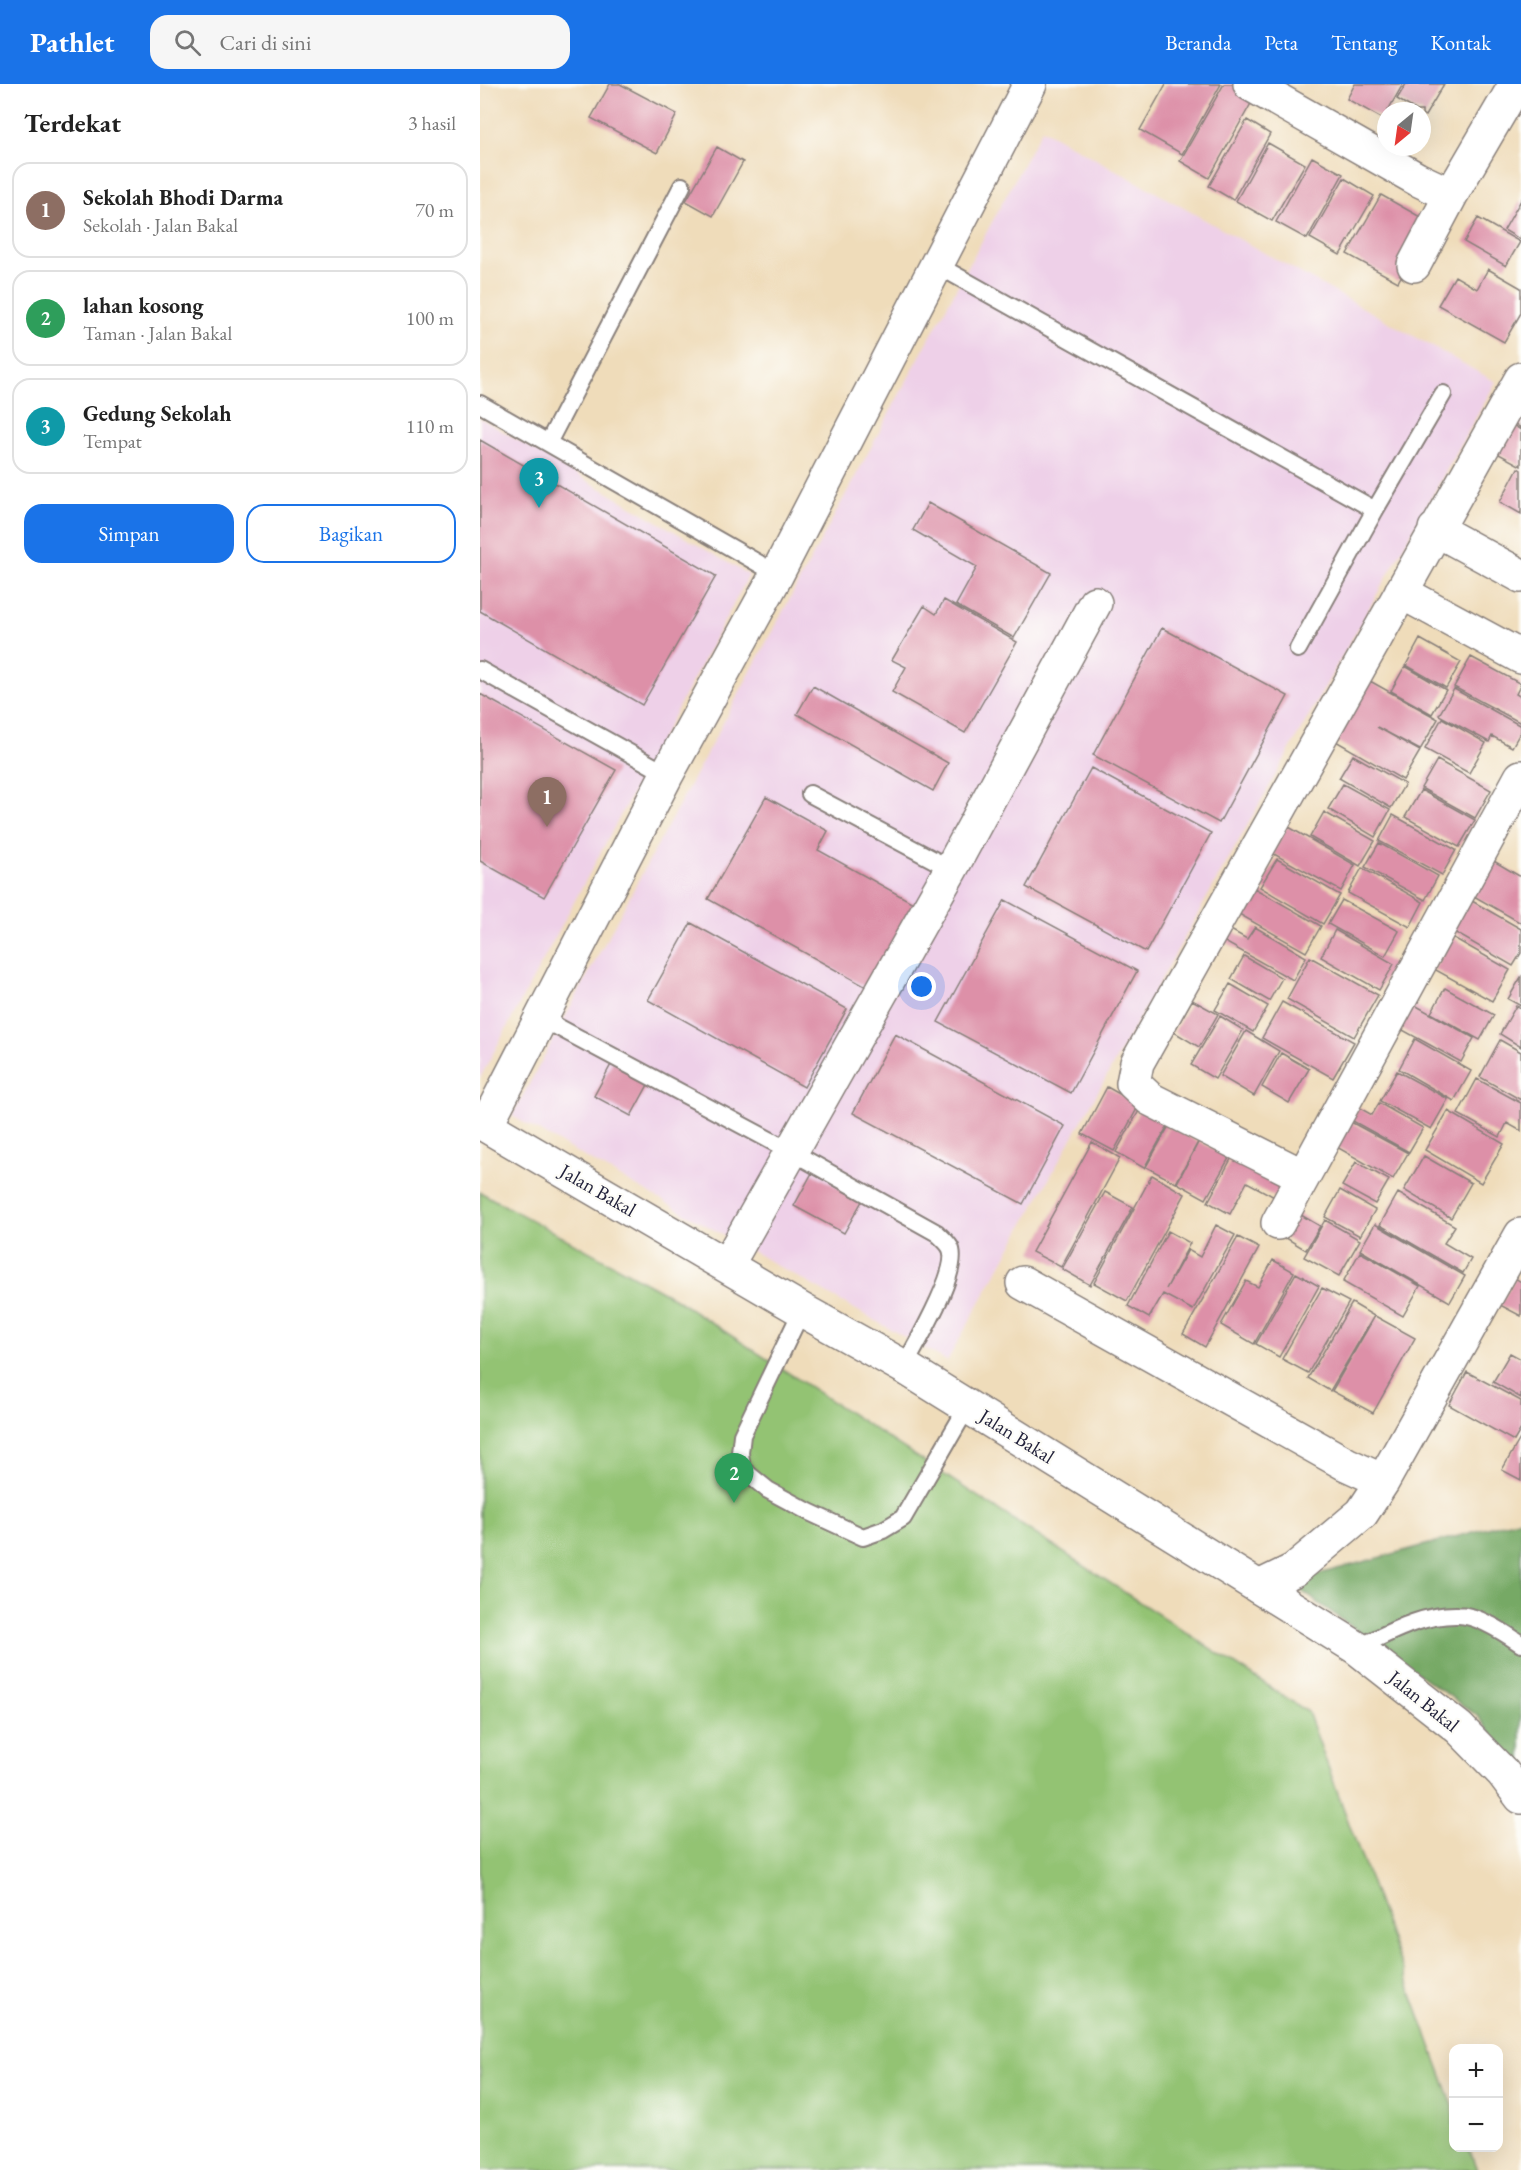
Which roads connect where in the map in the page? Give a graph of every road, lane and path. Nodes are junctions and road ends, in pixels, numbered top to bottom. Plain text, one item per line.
1 (1030, 84) edge
2 (1250, 84) edge
3 (1516, 84) edge
4 (1508, 127) edge
5 (682, 186) dead end
6 (1451, 195) junction
7 (937, 265) junction
8 (1414, 265) dead end
9 (1521, 379) edge
10 (1443, 394) dead end
11 (480, 404) edge
12 (549, 443) junction
13 (1375, 510) junction
14 (1435, 529) junction
15 (777, 574) junction
16 (1521, 576) edge
17 (1401, 592) junction
18 (1095, 603) dead end
19 (1298, 649) dead end
20 (1521, 657) edge
21 (480, 670) edge
22 (667, 774) junction
23 (1521, 777) edge
24 (810, 794) dead end
25 (951, 869) junction
26 (541, 1018) junction
27 (483, 1123) edge
28 (792, 1152) junction
29 (1303, 1176) junction
30 (1278, 1223) dead end
31 (1521, 1234) edge
32 (727, 1265) junction
33 (1023, 1283) dead end
34 (802, 1310) junction
35 (904, 1366) junction
36 (968, 1406) junction
37 (1383, 1481) junction
38 (1259, 1587) junction
39 (1521, 1644) edge
40 (1357, 1648) junction
41 (1521, 1797) edge

1 - 7 street
2 - 6 street
3 - 4 street
4 - 6 street
5 - 12 lane
6 - 8 street
7 - 13 lane
7 - 15 street
9 - 14 street
10 - 13 lane
11 - 12 lane
12 - 15 lane
13 - 19 lane
14 - 16 street
14 - 17 street
15 - 22 street
17 - 20 street
17 - 29 street
18 - 25 street
21 - 22 lane
22 - 26 street
23 - 29 street
24 - 25 lane
25 - 28 street
26 - 27 street
26 - 28 lane
27 - 32 street, Jalan Bakal
28 - 32 street
28 - 35 lane
29 - 30 street
31 - 37 street
32 - 34 street, Jalan Bakal
33 - 37 street
34 - 35 street, Jalan Bakal
34 - 36 lane
35 - 36 street, Jalan Bakal
36 - 38 street, Jalan Bakal
37 - 38 street
38 - 40 street, Jalan Bakal
39 - 40 lane
40 - 41 street, Jalan Bakal

